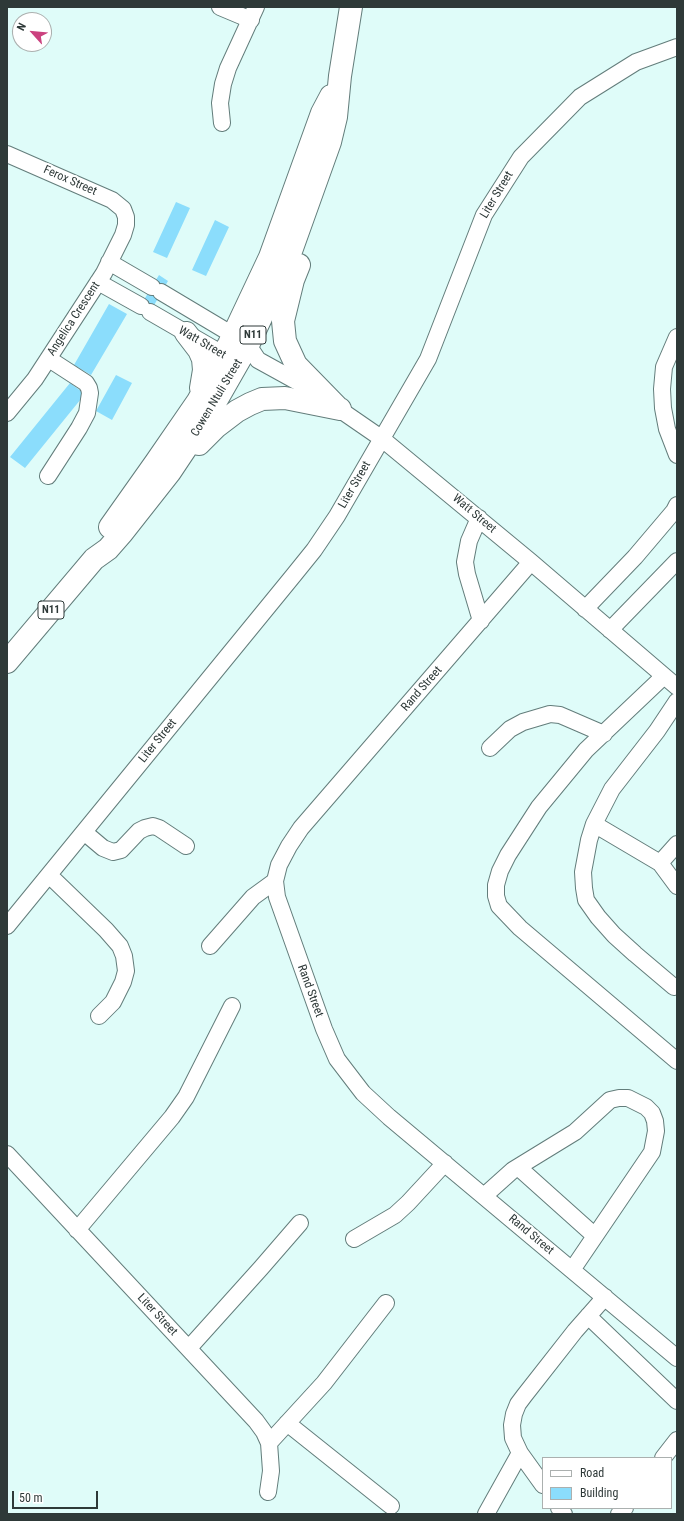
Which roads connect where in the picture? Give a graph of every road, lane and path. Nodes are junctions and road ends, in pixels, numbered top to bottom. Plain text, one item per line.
1 (220, 7) edge
2 (352, 11) edge
3 (253, 14) edge
4 (677, 47) edge
5 (340, 76) junction
6 (222, 123) dead end
7 (330, 142) junction
8 (7, 154) edge
9 (126, 217) joint
10 (109, 262) junction
11 (98, 282) junction
12 (186, 333) junction
13 (677, 337) edge
14 (240, 352) junction
15 (49, 359) junction
16 (198, 401) junction
17 (338, 408) junction
18 (7, 413) edge
19 (381, 438) junction
20 (677, 455) edge
21 (170, 472) junction
22 (48, 476) dead end
23 (677, 505) edge
24 (478, 518) junction
25 (94, 558) junction
26 (677, 561) edge
27 (531, 562) junction
28 (585, 609) junction
29 (481, 621) junction
30 (610, 630) junction
31 (7, 662) edge
32 (664, 676) junction
33 (677, 687) edge
34 (677, 702) edge
35 (604, 734) junction
36 (490, 748) dead end
37 (594, 824) junction
38 (84, 832) junction
39 (677, 844) edge
40 (186, 846) dead end
41 (660, 863) junction
42 (49, 875) junction
43 (275, 881) junction
44 (677, 886) edge
45 (7, 926) edge
46 (210, 946) dead end
47 (674, 987) dead end
48 (232, 1006) dead end
49 (99, 1016) dead end
50 (677, 1061) edge
51 (7, 1154) edge
52 (445, 1163) junction
53 (518, 1167) junction
54 (484, 1196) junction
55 (300, 1223) dead end
56 (77, 1230) junction
57 (595, 1236) junction
58 (354, 1239) dead end
59 (572, 1270) junction
60 (605, 1297) junction
61 (386, 1303) dead end
62 (588, 1316) junction
63 (189, 1348) junction
64 (677, 1358) edge
65 (677, 1401) edge
66 (288, 1423) junction
67 (677, 1440) edge
68 (269, 1443) junction
69 (520, 1452) junction
70 (664, 1457) edge
71 (542, 1484) edge
72 (268, 1492) dead end
73 (391, 1506) dead end
74 (486, 1514) edge

1 - 3 street
2 - 5 highway, Cowen Ntuli Street / N11
3 - 6 street
4 - 19 street, Liter Street
5 - 7 highway, Cowen Ntuli Street / N11
5 - 14 highway, Cowen Ntuli Street / N11
7 - 14 highway, Cowen Ntuli Street / N11
7 - 17 highway
8 - 9 street, Ferox Street
9 - 10 street, Angelica Crescent
10 - 11 street, Angelica Crescent
10 - 14 street, Watt Street
11 - 12 street, Watt Street
11 - 15 street, Angelica Crescent
12 - 14 street, Watt Street
12 - 16 highway
13 - 20 street
14 - 16 highway, Cowen Ntuli Street / N11
14 - 17 street, Watt Street
14 - 21 highway, Cowen Ntuli Street / N11
15 - 18 street, Angelica Crescent
15 - 22 street
16 - 25 highway, Cowen Ntuli Street / N11
17 - 19 street, Watt Street
17 - 21 highway
19 - 24 street, Watt Street
19 - 38 street, Liter Street
21 - 25 highway, Cowen Ntuli Street / N11
23 - 28 street
24 - 27 street, Watt Street
24 - 29 street
25 - 31 highway, Cowen Ntuli Street / N11
26 - 30 street
27 - 28 street, Watt Street
27 - 29 street, Rand Street
28 - 30 street, Watt Street
29 - 43 street, Rand Street
30 - 32 street, Watt Street
32 - 33 street, Watt Street
32 - 35 street
34 - 37 street
35 - 36 street
35 - 50 street
37 - 41 street
37 - 47 street
38 - 40 street
38 - 42 street, Liter Street
39 - 41 street
41 - 44 street
42 - 45 street, Liter Street
42 - 49 street
43 - 46 street
43 - 52 street, Rand Street
48 - 56 street
51 - 56 street, Liter Street
52 - 54 street, Rand Street
52 - 58 street
53 - 54 street
53 - 57 street
53 - 57 street
54 - 59 street, Rand Street
55 - 63 street
56 - 63 street, Liter Street
57 - 59 street
59 - 60 street, Rand Street
60 - 62 street
60 - 64 street, Rand Street
61 - 66 street
62 - 65 street
62 - 69 street
63 - 68 street, Liter Street
66 - 68 street
66 - 73 street
67 - 70 street
68 - 72 street, Liter Street
69 - 71 street
69 - 74 street

